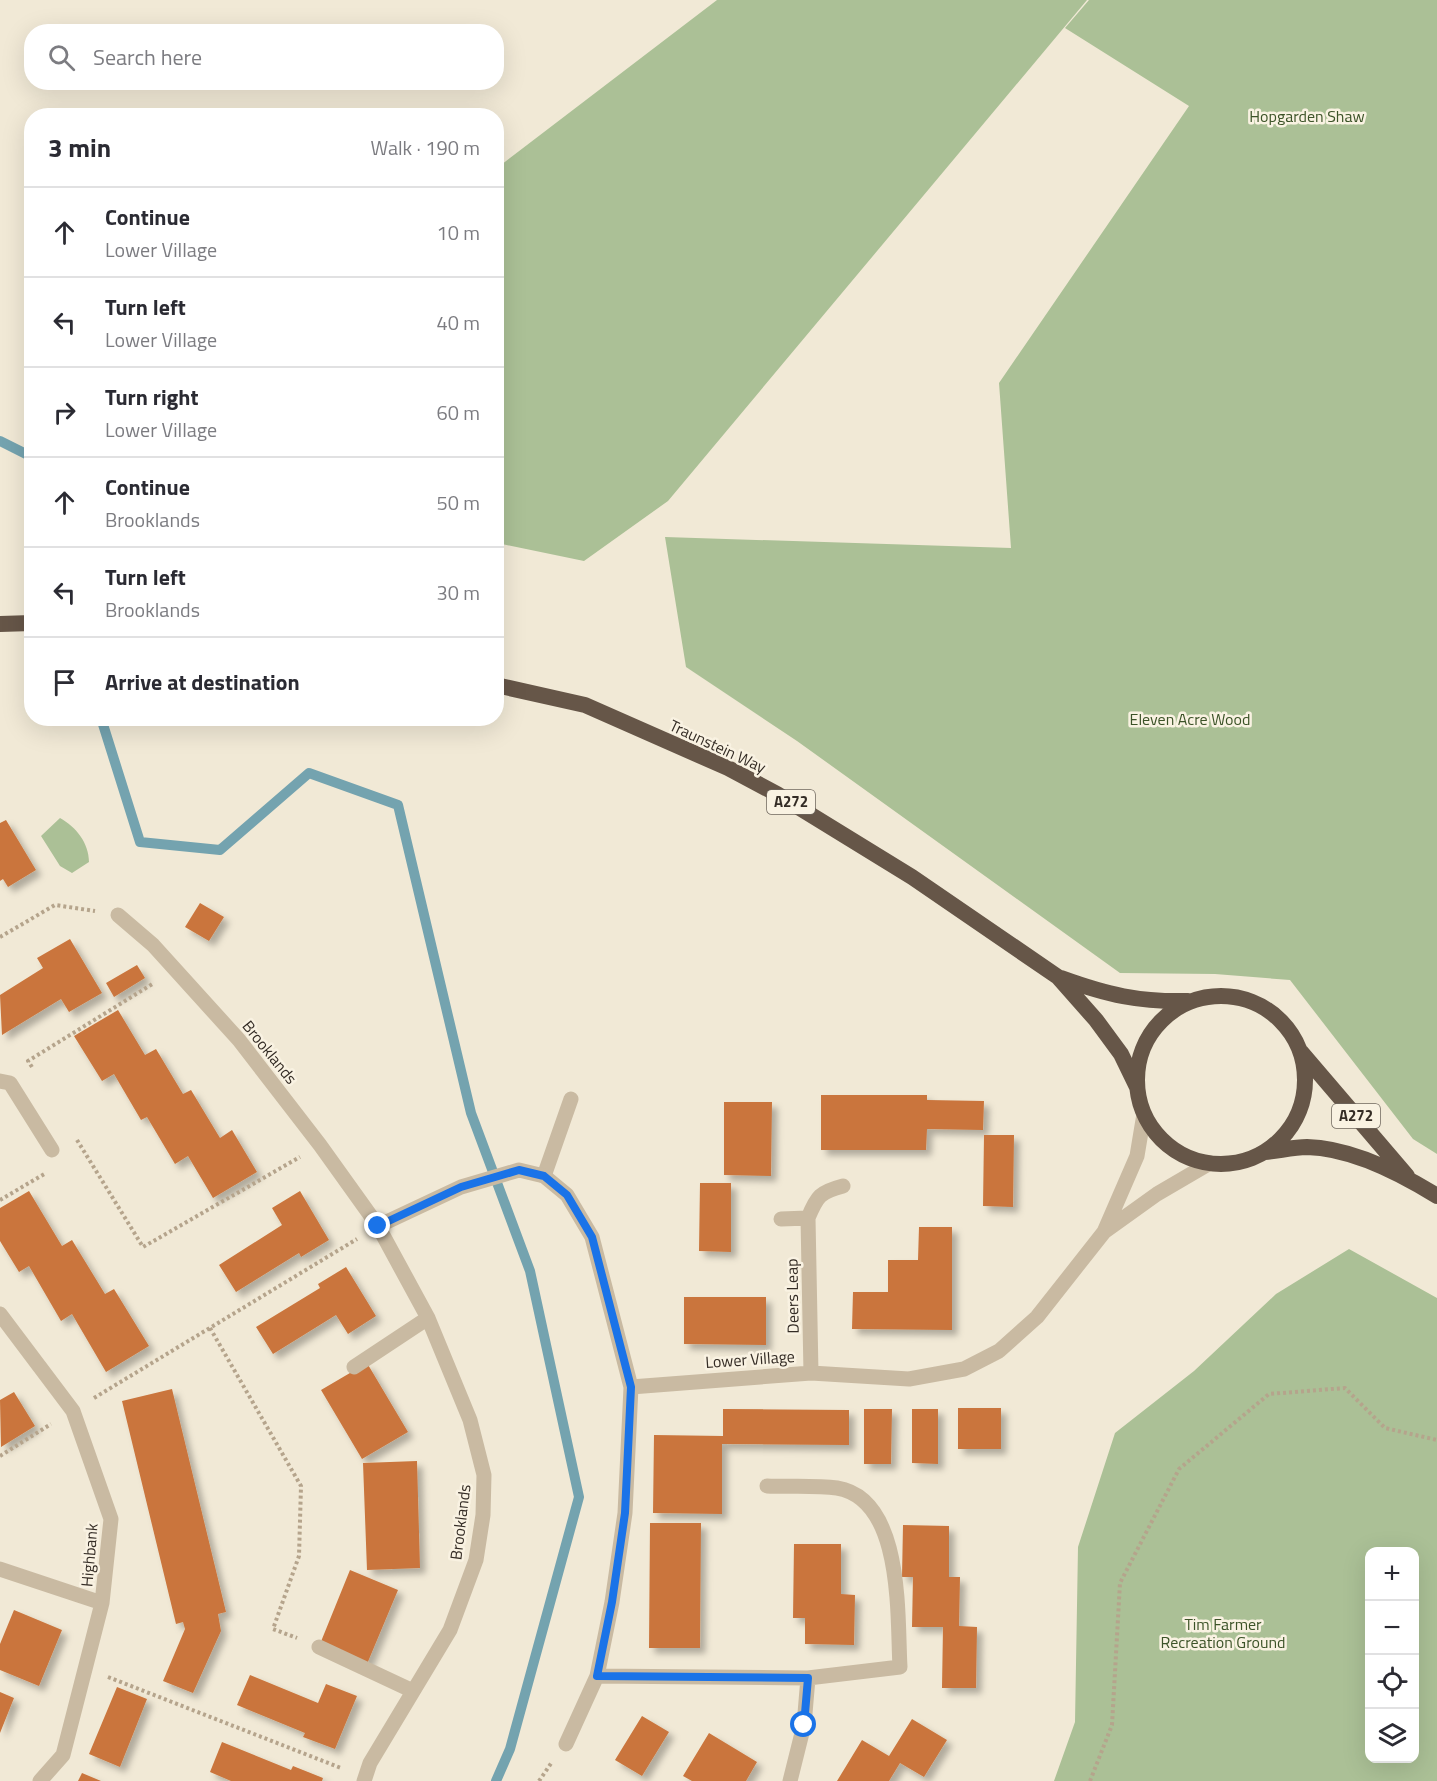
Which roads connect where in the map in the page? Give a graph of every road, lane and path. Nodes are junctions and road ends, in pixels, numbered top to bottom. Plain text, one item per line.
1 (24, 622) edge
2 (0, 624) edge
3 (504, 687) edge
4 (118, 915) joint
5 (0, 937) edge
6 (175, 970) junction
7 (1058, 977) junction
8 (1191, 1001) junction
9 (1301, 1052) junction
10 (35, 1071) dead end
11 (0, 1081) edge
12 (1137, 1087) junction
13 (572, 1099) dead end
14 (1144, 1114) junction
15 (71, 1131) dead end
16 (320, 1145) junction
17 (52, 1150) dead end
18 (83, 1151) junction
19 (1265, 1152) junction
20 (74, 1156) dead end
21 (1210, 1164) junction
22 (56, 1167) dead end
23 (544, 1176) junction
24 (1410, 1179) junction
25 (843, 1185) dead end
26 (1437, 1196) edge
27 (0, 1200) edge
28 (808, 1218) junction
29 (780, 1219) dead end
30 (378, 1226) junction
31 (1104, 1232) junction
32 (0, 1314) edge
33 (428, 1318) junction
34 (210, 1328) junction
35 (354, 1368) dead end
36 (811, 1373) junction
37 (631, 1387) junction
38 (73, 1411) junction
39 (1437, 1440) edge
40 (0, 1456) edge
41 (768, 1486) dead end
42 (0, 1569) edge
43 (102, 1603) junction
44 (319, 1647) joint
45 (85, 1668) junction
46 (597, 1676) junction
47 (808, 1678) junction
48 (413, 1690) junction
49 (566, 1744) dead end
50 (364, 1779) edge
51 (40, 1781) edge
52 (790, 1781) edge
53 (1090, 1781) edge

1 - 2 highway
3 - 7 highway, Traunstein Way / A272
4 - 5 path
4 - 6 street, Brooklands
6 - 10 path
6 - 16 street, Brooklands
7 - 8 highway, Traunstein Way / A272
7 - 12 highway, Traunstein Way / A272
8 - 9 highway
8 - 12 highway
9 - 19 highway
9 - 24 highway, A272
11 - 17 street
12 - 14 highway
13 - 23 street
14 - 21 highway
14 - 31 street, Lower Village
15 - 18 path
16 - 18 path
16 - 30 street, Brooklands
18 - 20 path
19 - 21 highway
19 - 24 highway, A272
21 - 31 street, Lower Village
22 - 27 path
23 - 30 street
23 - 37 street
24 - 26 highway, A272
25 - 28 street
28 - 29 street
28 - 36 street, Deers Leap
30 - 33 street, Brooklands
30 - 34 path
31 - 36 street, Lower Village
32 - 38 street, Highbank
33 - 35 street
33 - 48 street, Brooklands
34 - 38 path
34 - 44 path
36 - 37 street, Lower Village
37 - 46 street
38 - 40 path
38 - 43 street, Highbank
39 - 53 path
41 - 47 street
42 - 43 street
43 - 45 street, Highbank
44 - 48 street
45 - 50 path
45 - 51 street, Highbank
46 - 47 street
46 - 49 street
47 - 52 street
48 - 50 street, Brooklands

